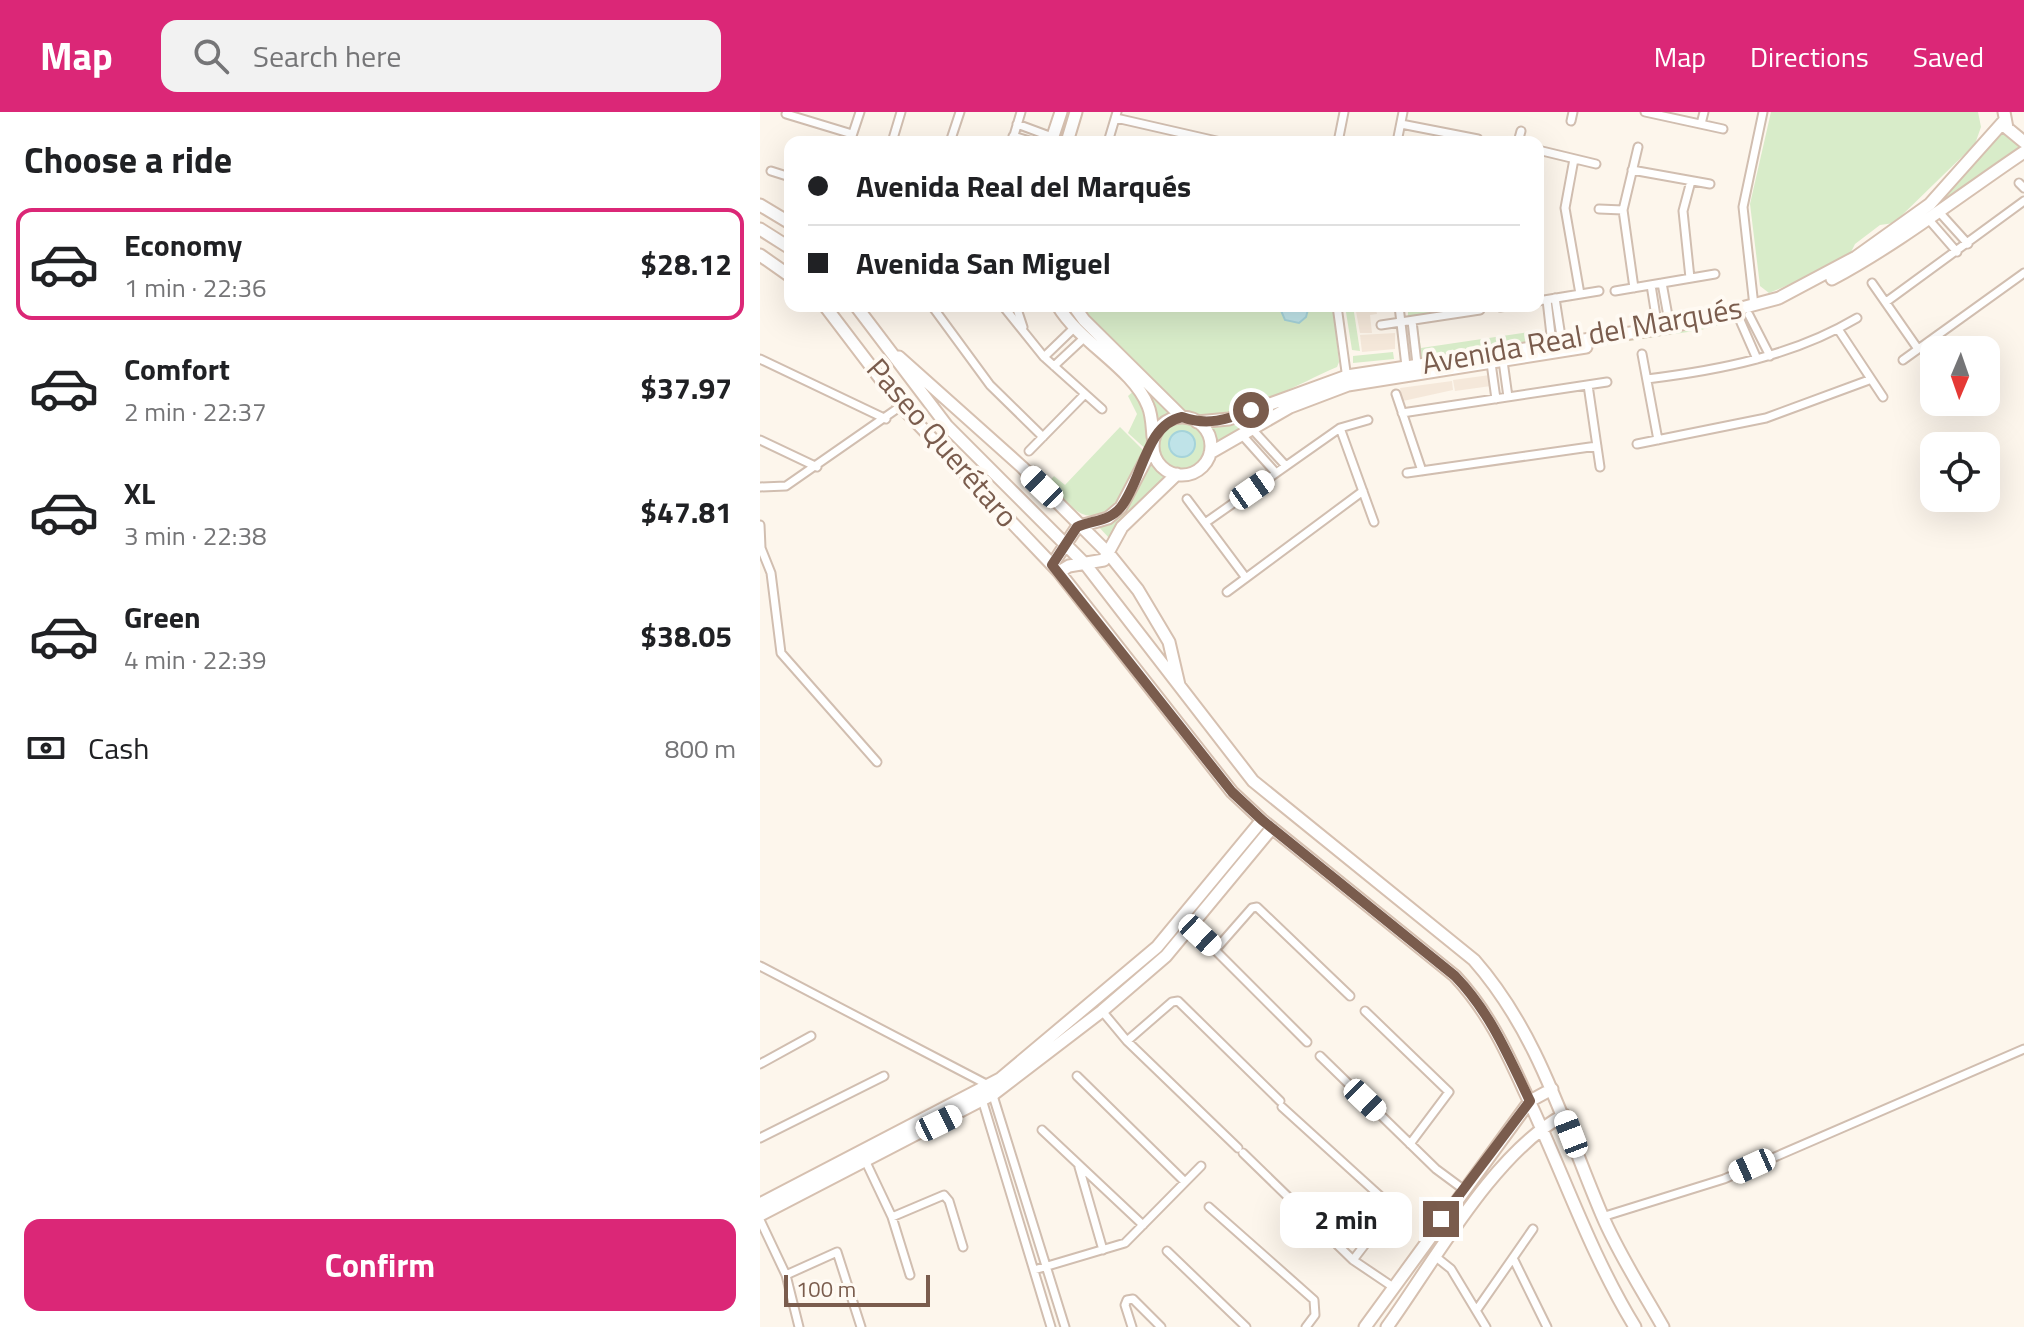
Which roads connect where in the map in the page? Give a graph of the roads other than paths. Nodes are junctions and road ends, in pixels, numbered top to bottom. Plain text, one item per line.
1 (860, 112) edge
2 (901, 112) edge
3 (960, 112) edge
4 (1021, 112) edge
5 (1061, 112) edge
6 (1076, 112) edge
7 (1344, 112) edge
8 (1403, 112) edge
9 (1573, 112) edge
10 (1645, 112) edge
11 (1704, 112) edge
12 (1763, 112) edge
13 (786, 114) dead end
14 (1116, 115) edge
15 (2003, 115) edge
16 (1571, 121) dead end
17 (1017, 124) junction
18 (1401, 124) junction
19 (1701, 124) junction
20 (1723, 129) dead end
21 (1521, 131) dead end
22 (846, 136) edge
23 (852, 136) edge
24 (894, 136) edge
25 (952, 136) edge
26 (1014, 136) edge
27 (1043, 136) edge
28 (1053, 136) edge
29 (1069, 136) edge
30 (1110, 136) edge
31 (1198, 136) edge
32 (1339, 136) edge
33 (1398, 136) edge
34 (1447, 136) edge
35 (1520, 136) edge
36 (2024, 142) edge
37 (1638, 147) dead end
38 (1544, 152) edge
39 (2024, 152) edge
40 (1574, 159) junction
41 (1596, 164) dead end
42 (1632, 170) junction
43 (771, 171) dead end
44 (784, 175) edge
45 (1691, 181) junction
46 (1710, 184) dead end
47 (2024, 201) edge
48 (760, 205) edge
49 (1599, 209) dead end
50 (1623, 210) junction
51 (1940, 213) junction
52 (784, 219) edge
53 (1930, 221) junction
54 (760, 229) edge
55 (784, 244) edge
56 (1968, 244) junction
57 (1957, 252) junction
58 (760, 255) edge
59 (784, 272) edge
60 (2024, 273) edge
61 (1715, 274) dead end
62 (1690, 278) junction
63 (1662, 283) junction
64 (1872, 283) dead end
65 (1651, 285) junction
66 (1634, 288) junction
67 (1599, 291) dead end
68 (1615, 291) dead end
69 (1580, 294) junction
70 (1551, 299) junction
71 (1544, 300) edge
72 (1886, 302) junction
73 (830, 312) edge
74 (860, 312) edge
75 (936, 312) edge
76 (1007, 312) edge
77 (1018, 312) edge
78 (1062, 312) edge
79 (1078, 312) edge
80 (1338, 312) edge
81 (1400, 312) edge
82 (1450, 312) edge
83 (1747, 313) junction
84 (1857, 318) dead end
85 (1412, 321) junction
86 (1402, 323) junction
87 (1381, 325) dead end
88 (1074, 328) junction
89 (1664, 328) junction
90 (1838, 329) junction
91 (1026, 337) junction
92 (1084, 338) junction
93 (882, 342) junction
94 (1557, 344) junction
95 (1918, 349) junction
96 (1642, 354) dead end
97 (1770, 356) junction
98 (1044, 357) junction
99 (760, 359) edge
100 (1757, 359) junction
101 (1903, 360) dead end
102 (1497, 362) junction
103 (1412, 365) junction
104 (1054, 366) junction
105 (1647, 379) junction
106 (1347, 380) junction
107 (1869, 380) junction
108 (1607, 382) dead end
109 (1588, 385) junction
110 (1085, 394) junction
111 (1396, 394) dead end
112 (1508, 397) junction
113 (1883, 397) dead end
114 (1496, 399) junction
115 (901, 406) junction
116 (1102, 409) dead end
117 (1402, 413) junction
118 (1182, 417) junction
119 (886, 419) junction
120 (1368, 420) dead end
121 (1197, 422) junction
122 (1340, 428) junction
123 (1247, 432) junction
124 (1043, 437) junction
125 (760, 440) edge
126 (1658, 440) junction
127 (1153, 443) junction
128 (1637, 444) dead end
129 (1597, 446) junction
130 (1029, 451) dead end
131 (1210, 453) junction
132 (1286, 466) junction
133 (817, 467) junction
134 (1600, 467) dead end
135 (1422, 471) junction
136 (1276, 473) junction
137 (1407, 473) dead end
138 (1177, 474) junction
139 (760, 487) edge
140 (1363, 491) junction
141 (1187, 499) dead end
142 (1374, 522) dead end
143 (1205, 523) junction
144 (760, 525) edge
145 (1081, 525) junction
146 (1067, 545) junction
147 (1109, 554) junction
148 (1086, 565) junction
149 (1056, 569) junction
150 (1246, 578) junction
151 (1227, 592) dead end
152 (1180, 689) junction
153 (877, 762) dead end
154 (1262, 820) junction
155 (1272, 828) junction
156 (1190, 925) junction
157 (1216, 949) junction
158 (760, 966) edge
159 (1137, 975) junction
160 (1350, 996) dead end
161 (1102, 1011) junction
162 (1365, 1011) dead end
163 (811, 1036) dead end
164 (1127, 1041) junction
165 (1307, 1042) dead end
166 (2024, 1049) edge
167 (1320, 1056) dead end
168 (760, 1064) edge
169 (884, 1076) dead end
170 (1077, 1076) dead end
171 (1552, 1089) junction
172 (985, 1090) junction
173 (1530, 1101) junction
174 (1564, 1115) junction
175 (1543, 1126) junction
176 (1042, 1130) dead end
177 (760, 1138) edge
178 (1410, 1144) junction
179 (863, 1156) junction
180 (1078, 1164) junction
181 (1201, 1166) dead end
182 (1185, 1182) junction
183 (1463, 1189) junction
184 (762, 1207) edge
185 (1209, 1207) dead end
186 (892, 1217) junction
187 (1602, 1217) junction
188 (1143, 1225) junction
189 (1533, 1229) dead end
190 (963, 1247) dead end
191 (1103, 1250) junction
192 (1167, 1251) dead end
193 (1436, 1257) junction
194 (1513, 1258) junction
195 (1353, 1260) junction
196 (1047, 1266) junction
197 (1034, 1270) junction
198 (786, 1275) junction
199 (910, 1275) dead end
200 (1393, 1287) junction
201 (1478, 1308) junction
202 (799, 1327) edge
203 (861, 1327) edge
204 (1051, 1327) edge
205 (1065, 1327) edge
206 (1132, 1327) edge
207 (1161, 1327) edge
208 (1246, 1327) edge
209 (1306, 1327) edge
210 (1365, 1327) edge
211 (1387, 1327) edge
212 (1486, 1327) edge
213 (1547, 1327) edge
214 (1635, 1327) edge
215 (1663, 1327) edge

1 - 23 street
2 - 24 street
3 - 25 street
4 - 17 street
5 - 28 street
6 - 29 street
7 - 32 street
8 - 18 street
9 - 16 street
10 - 19 street
11 - 19 street
12 - 83 street
13 - 22 street
14 - 30 street
14 - 31 street
15 - 36 street
15 - 83 street, Avenida Real del Marqués
17 - 26 street
17 - 27 street
18 - 33 street
18 - 34 street
19 - 20 street
21 - 35 street
37 - 42 street
38 - 40 street
39 - 51 street, Avenida Real del Marqués
40 - 41 street
40 - 69 street
42 - 45 street
42 - 50 street
43 - 44 street
45 - 46 street
45 - 62 street
47 - 56 street
48 - 52 street
49 - 50 street
50 - 66 street
51 - 53 street, Avenida Real del Marqués
51 - 56 street
53 - 57 street
53 - 83 street, Avenida Real del Marqués
54 - 55 street
56 - 57 street
57 - 72 street
58 - 59 street
60 - 95 street
61 - 62 street
62 - 63 street
63 - 65 street
63 - 89 street
64 - 72 street
65 - 66 street
65 - 89 street
66 - 68 street
67 - 69 street
69 - 70 street
70 - 71 street
70 - 94 street
72 - 95 street
73 - 115 street, Paseo Querétaro
74 - 93 street, Paseo Querétaro
75 - 124 street
76 - 91 street
77 - 91 street
78 - 88 street
79 - 118 street
80 - 106 street
81 - 86 street
82 - 85 street
83 - 89 street, Avenida Real del Marqués
83 - 97 street
83 - 100 street
83 - 102 street, Avenida Real del Marqués
84 - 90 street
85 - 86 street
85 - 103 street
86 - 87 street
86 - 103 street
88 - 92 street
88 - 98 street
89 - 94 street, Avenida Real del Marqués
90 - 97 street
90 - 107 street
91 - 98 street
92 - 104 street
92 - 127 street
93 - 145 street
93 - 146 street, Paseo Querétaro
94 - 103 street, Avenida Real del Marqués
95 - 101 street
96 - 105 street
97 - 100 street
98 - 104 street
99 - 119 street
100 - 105 street
102 - 106 street, Avenida Real del Marqués
102 - 112 street
102 - 114 street
103 - 106 street, Avenida Real del Marqués
104 - 110 street
105 - 126 street
106 - 121 street, Avenida Real del Marqués
106 - 123 street, Avenida Real del Marqués
107 - 113 street
107 - 126 street
108 - 109 street
109 - 112 street
109 - 129 street
110 - 116 street
110 - 124 street
111 - 117 street
112 - 114 street
114 - 117 street
115 - 119 street
115 - 149 street, Paseo Querétaro
117 - 135 street
118 - 121 street
118 - 127 street
119 - 133 street
120 - 122 street
121 - 131 street
122 - 132 street
122 - 140 street
123 - 131 street, Avenida Real del Marqués
123 - 132 street
123 - 136 street
124 - 130 street
125 - 133 street
126 - 128 street
127 - 138 street
127 - 145 street
129 - 134 street
129 - 135 street
131 - 138 street
132 - 136 street
133 - 139 street
135 - 137 street
136 - 143 street
138 - 147 street
140 - 142 street
140 - 150 street
141 - 143 street
143 - 150 street
144 - 153 street
145 - 146 street
145 - 147 street
146 - 148 street, Paseo Querétaro
146 - 149 street
147 - 148 street
147 - 152 street
148 - 149 street
148 - 152 street, Paseo Querétaro
149 - 154 street, Paseo Querétaro
150 - 151 street
152 - 171 street, Paseo Querétaro
154 - 155 street, Paseo Querétaro
154 - 159 street
155 - 156 street
155 - 173 street, Paseo Querétaro
156 - 157 street
156 - 159 street
157 - 160 street
157 - 165 street
158 - 172 street
159 - 161 street
159 - 172 street
161 - 164 street
161 - 172 street
162 - 178 street
163 - 168 street
164 - 195 street
164 - 195 street
166 - 187 street
167 - 178 street
169 - 177 street
170 - 182 street
171 - 173 street
171 - 174 street, Paseo Querétaro
172 - 179 street
172 - 196 street
172 - 197 street
173 - 175 street, Paseo Querétaro
173 - 183 street
174 - 175 street
174 - 187 street, Paseo Querétaro
175 - 193 street
175 - 214 street, Paseo Querétaro
176 - 180 street
178 - 183 street
179 - 184 street
179 - 186 street
180 - 188 street
180 - 191 street
181 - 182 street
182 - 188 street
183 - 200 street
184 - 198 street
185 - 209 street
186 - 190 street
186 - 199 street
187 - 215 street, Paseo Querétaro
188 - 191 street
189 - 194 street
191 - 196 street
192 - 208 street
193 - 201 street
193 - 211 street
194 - 201 street
194 - 213 street
195 - 200 street
196 - 197 street
196 - 205 street
197 - 204 street
198 - 202 street
198 - 203 street
200 - 210 street
201 - 212 street
206 - 207 street

